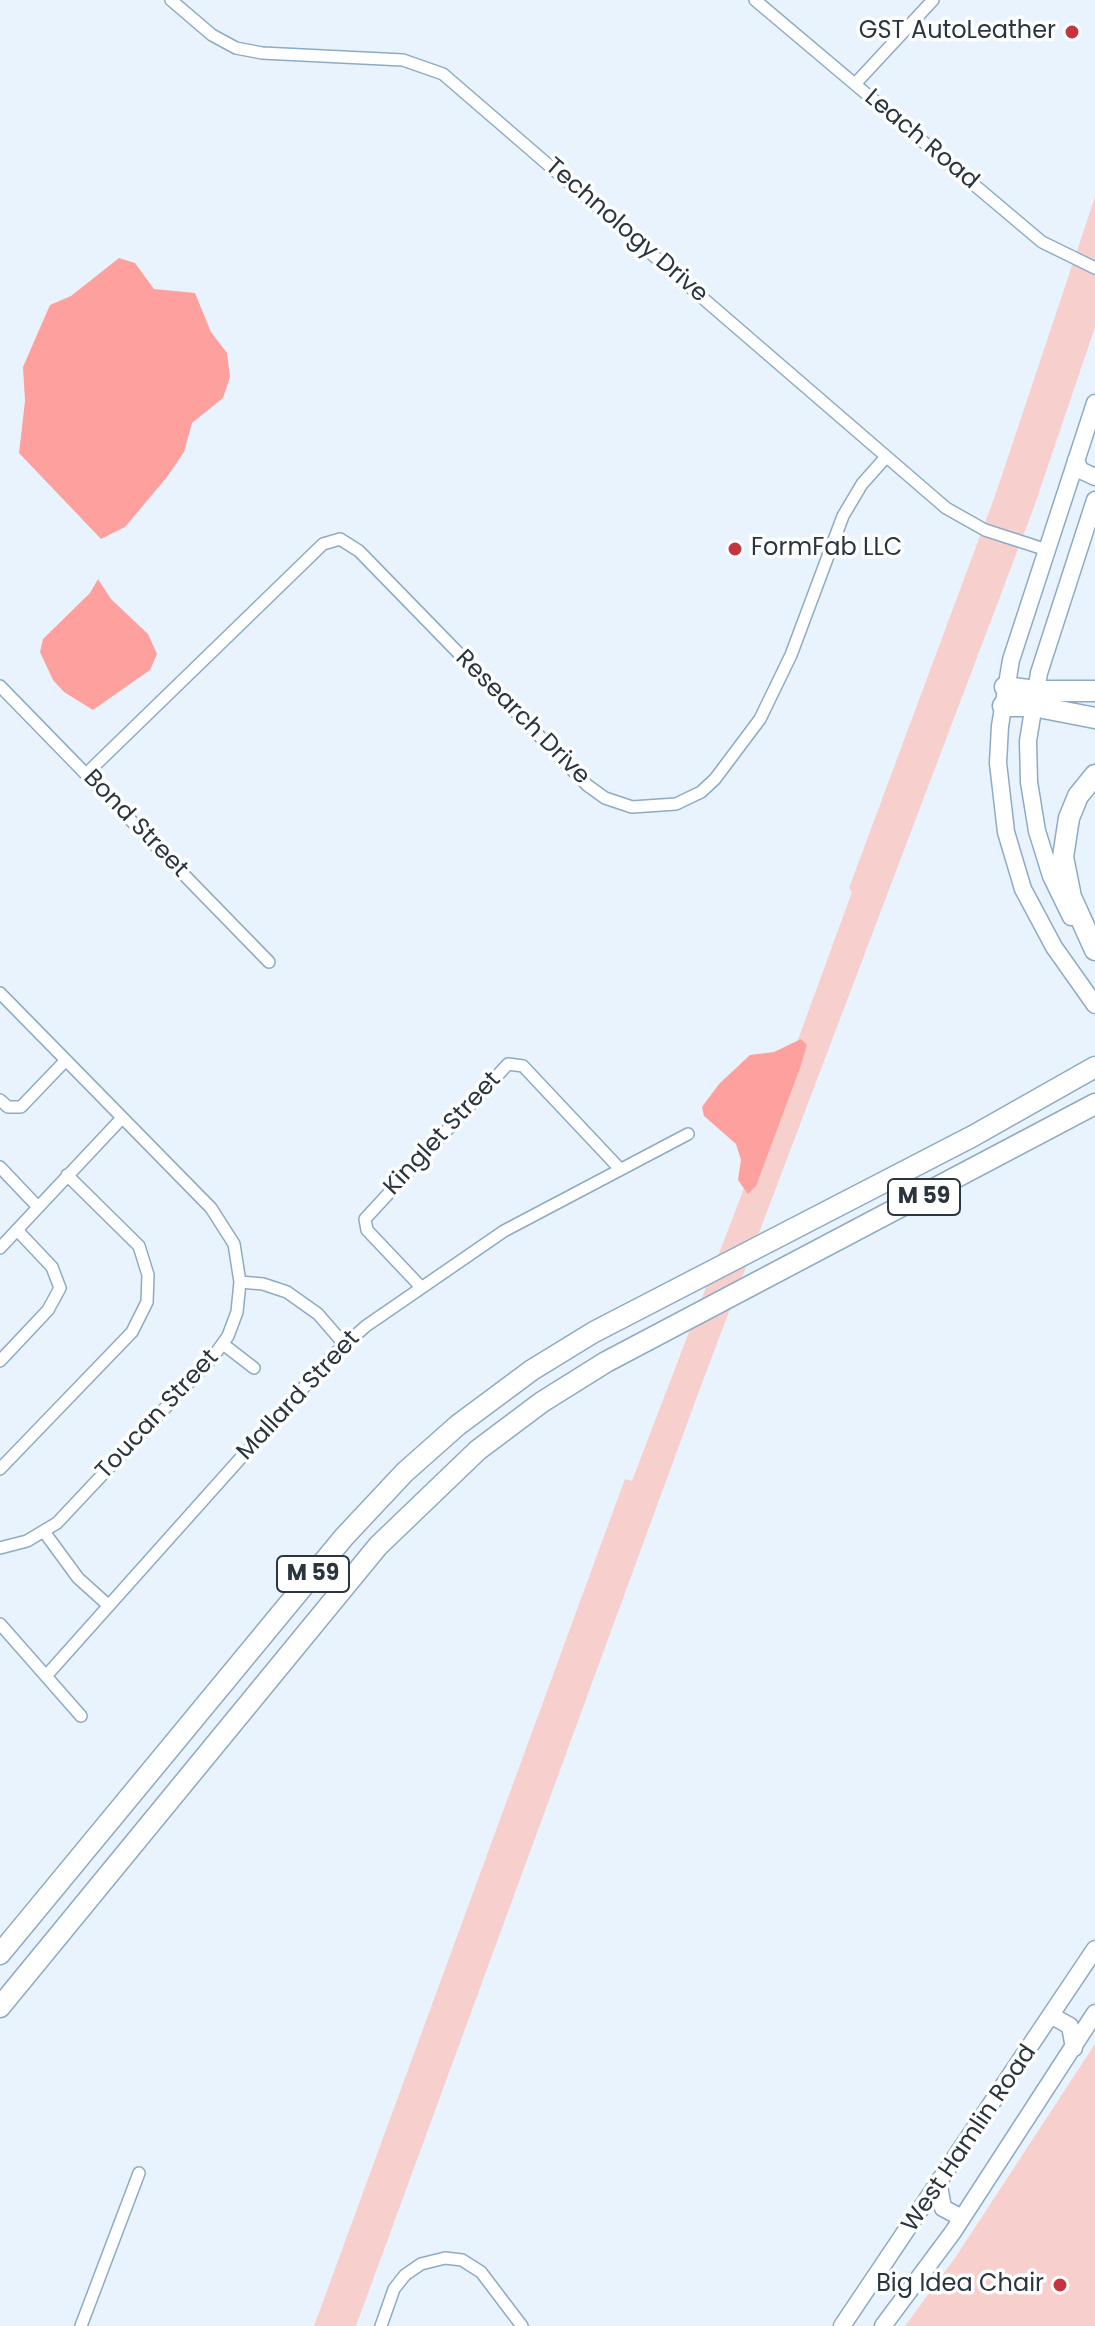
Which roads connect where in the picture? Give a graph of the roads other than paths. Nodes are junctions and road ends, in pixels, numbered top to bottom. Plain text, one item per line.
1 (171, 0) edge
2 (755, 0) edge
3 (933, 0) edge
4 (855, 84) junction
5 (1095, 268) edge
6 (1095, 403) edge
7 (886, 457) junction
8 (1076, 460) junction
9 (1095, 477) edge
10 (1095, 500) edge
11 (1047, 550) junction
12 (0, 686) edge
13 (1095, 691) edge
14 (1004, 696) junction
15 (1034, 699) junction
16 (1095, 718) edge
17 (86, 774) junction
18 (1095, 775) edge
19 (1095, 952) edge
20 (269, 962) dead end
21 (0, 993) edge
22 (1095, 1005) edge
23 (66, 1060) junction
24 (1095, 1067) edge
25 (0, 1100) edge
26 (1095, 1104) edge
27 (1095, 1111) edge
28 (122, 1118) junction
29 (688, 1134) dead end
30 (1042, 1134) junction
31 (0, 1167) edge
32 (620, 1169) junction
33 (67, 1175) junction
34 (38, 1207) junction
35 (17, 1230) junction
36 (0, 1248) edge
37 (240, 1282) junction
38 (420, 1286) junction
39 (223, 1344) junction
40 (344, 1344) junction
41 (0, 1361) edge
42 (254, 1368) dead end
43 (0, 1469) edge
44 (45, 1533) junction
45 (0, 1548) edge
46 (108, 1605) junction
47 (0, 1624) edge
48 (46, 1676) junction
49 (81, 1716) dead end
50 (80, 1910) junction
51 (1095, 1949) edge
52 (0, 1954) edge
53 (0, 2007) edge
54 (1095, 2013) edge
55 (1052, 2016) junction
56 (0, 2020) edge
57 (1074, 2048) junction
58 (139, 2173) dead end
59 (939, 2186) junction
60 (962, 2218) junction
61 (81, 2326) edge
62 (381, 2326) edge
63 (522, 2326) edge
64 (842, 2326) edge
65 (883, 2326) edge

1 - 7 street, Technology Drive
2 - 4 street, Leach Road
3 - 4 street
4 - 5 street, Leach Road
6 - 8 main road
7 - 11 street, Technology Drive
7 - 17 street, Research Drive
8 - 9 main road
8 - 11 main road
10 - 15 main road
11 - 14 main road
12 - 17 street, Bond Street
13 - 15 highway
14 - 15 highway
14 - 22 main road
15 - 16 highway
15 - 19 main road
17 - 20 street, Bond Street
18 - 19 highway
21 - 23 street, Toucan Street
23 - 25 street
23 - 28 street, Toucan Street
24 - 52 highway, M 59
26 - 30 highway, M 59
27 - 30 highway
28 - 33 street
28 - 37 street, Toucan Street
29 - 32 street, Mallard Street
30 - 50 highway, M 59
31 - 34 street
32 - 38 street, Mallard Street
32 - 38 street, Kinglet Street
33 - 34 street
33 - 43 street
34 - 35 street
35 - 36 street
35 - 41 street
37 - 39 street, Toucan Street
37 - 40 street
38 - 40 street, Mallard Street
39 - 42 street
39 - 44 street, Toucan Street
40 - 46 street, Mallard Street
44 - 45 street, Toucan Street
44 - 46 street
46 - 48 street, Mallard Street
47 - 48 street
48 - 49 street
50 - 53 highway, M 59
50 - 56 highway
51 - 55 main road, West Hamlin Road
54 - 57 main road, West Hamlin Road
55 - 57 main road
55 - 59 main road, West Hamlin Road
57 - 60 main road, West Hamlin Road
58 - 61 street
59 - 60 main road
59 - 64 main road, West Hamlin Road
60 - 65 main road, West Hamlin Road
62 - 63 street

